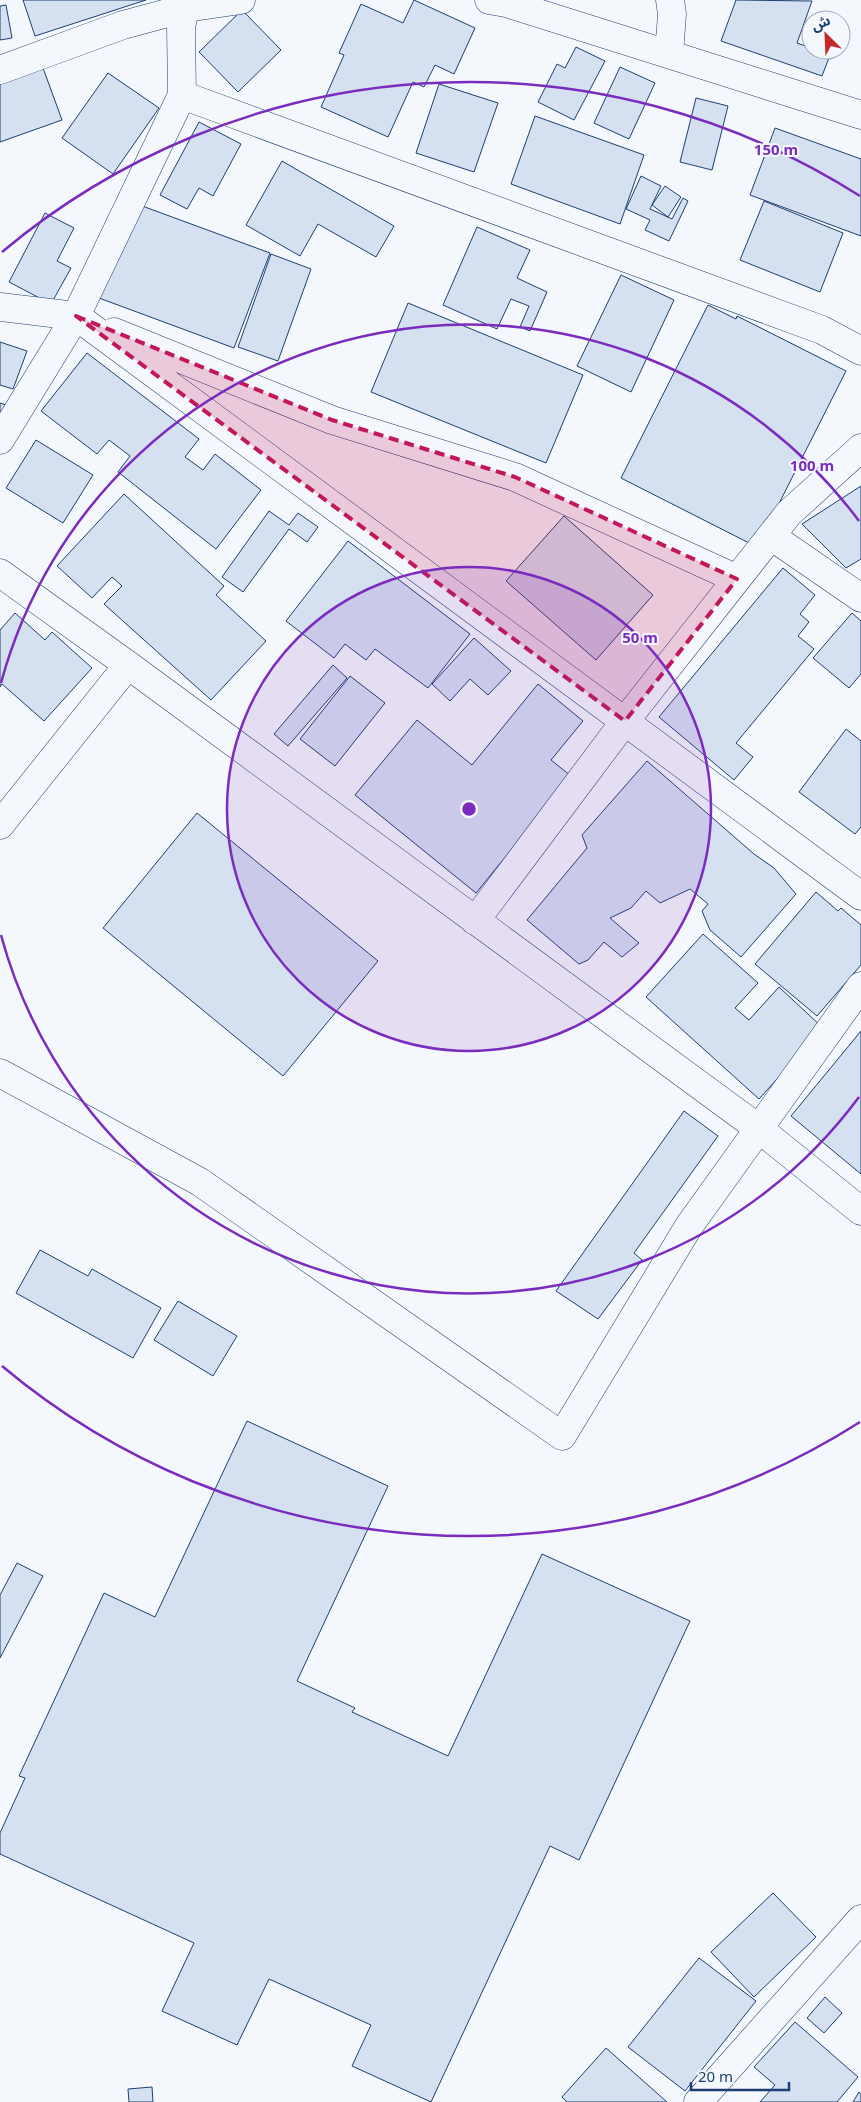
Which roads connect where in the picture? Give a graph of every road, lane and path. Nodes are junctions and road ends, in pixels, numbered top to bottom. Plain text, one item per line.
1 (241, 0) edge
2 (489, 0) edge
3 (670, 0) edge
4 (186, 4) edge
5 (669, 54) junction
6 (0, 70) edge
7 (182, 95) junction
8 (861, 115) edge
9 (0, 307) edge
10 (76, 316) junction
11 (861, 351) edge
12 (0, 440) edge
13 (861, 448) edge
14 (771, 536) junction
15 (0, 573) edge
16 (737, 579) junction
17 (861, 598) edge
18 (128, 664) junction
19 (625, 721) junction
20 (0, 825) edge
21 (861, 896) edge
22 (475, 921) junction
23 (861, 986) edge
24 (0, 1073) edge
25 (758, 1128) junction
26 (861, 1211) edge
27 (861, 1919) edge
28 (698, 2102) edge

1 - 4 street
2 - 5 street
3 - 5 street
4 - 6 street
4 - 7 street
5 - 8 street
7 - 10 street
7 - 11 street
9 - 10 street
10 - 12 street
10 - 16 street
10 - 19 street
13 - 14 street
14 - 16 street
14 - 17 street
15 - 18 street
16 - 19 street
18 - 20 street
18 - 22 street
19 - 21 street
19 - 22 street
22 - 25 street
23 - 25 street
24 - 25 street
25 - 26 street
27 - 28 street

